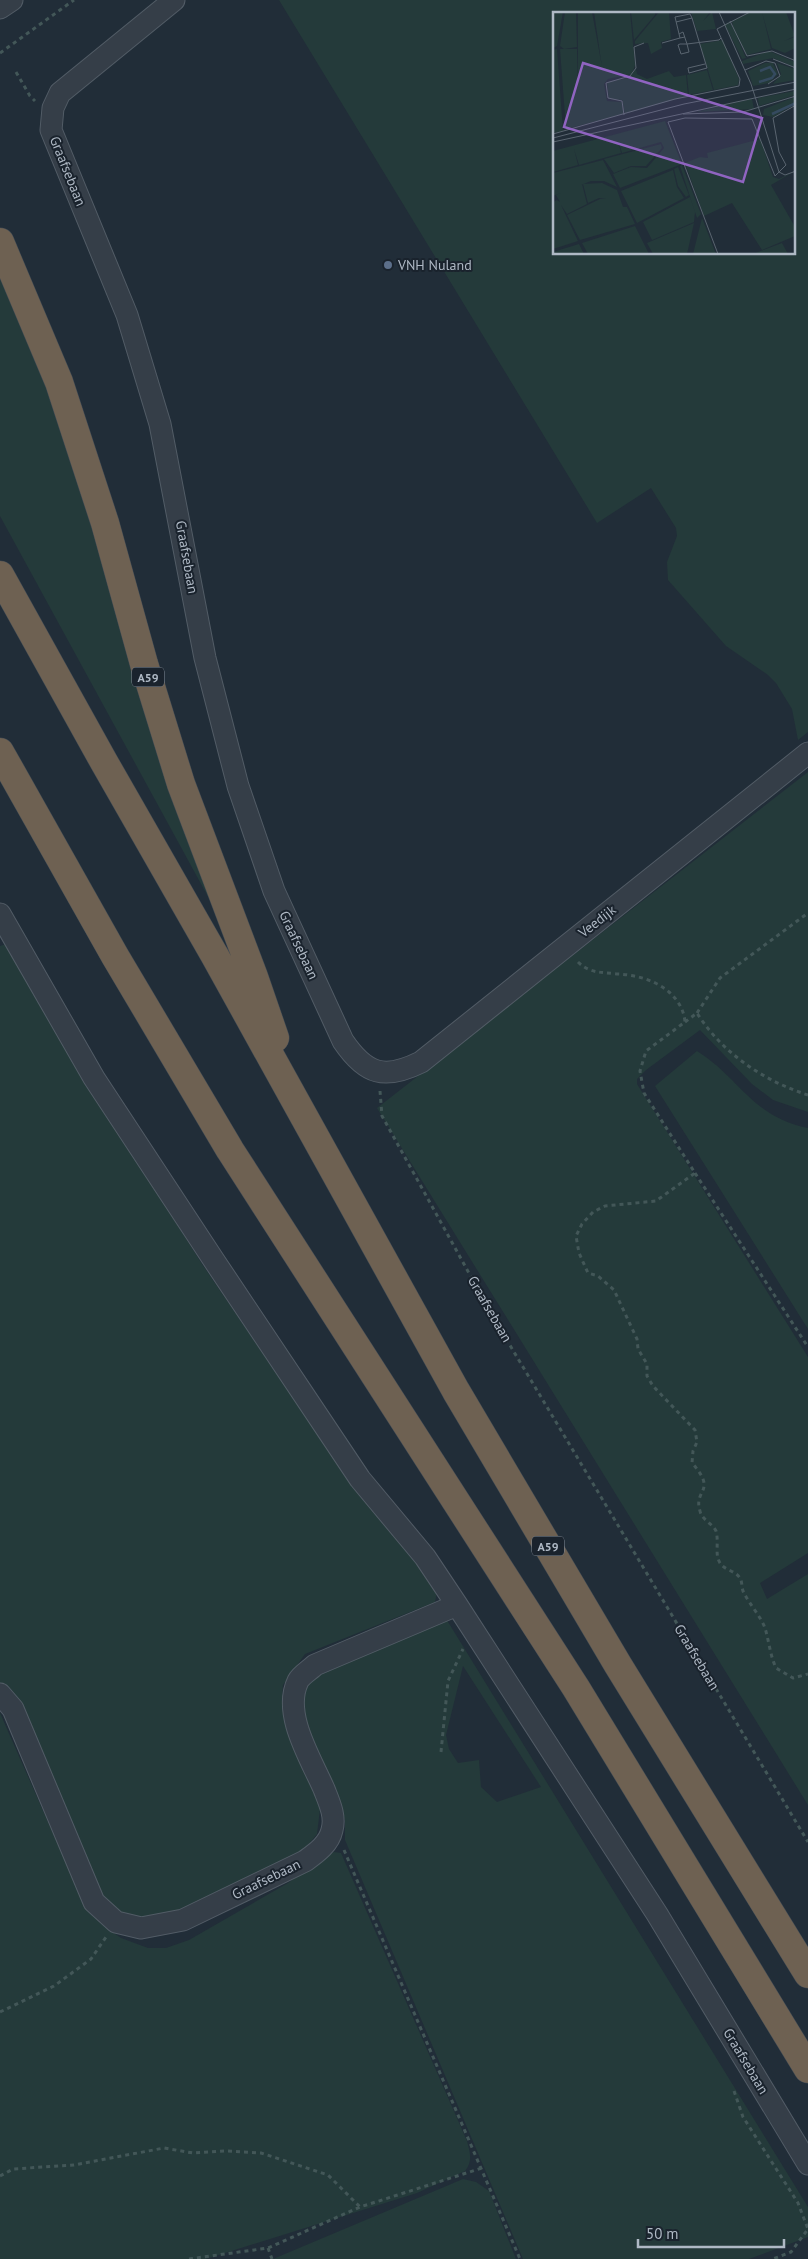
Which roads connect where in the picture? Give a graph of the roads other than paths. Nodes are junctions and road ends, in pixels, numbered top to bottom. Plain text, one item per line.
1 (12, 0) edge
2 (174, 0) edge
3 (0, 8) edge
4 (0, 242) edge
5 (0, 575) edge
6 (0, 752) edge
7 (808, 753) edge
8 (0, 914) edge
9 (378, 1072) joint
10 (300, 1110) junction
11 (457, 1605) junction
12 (0, 1694) edge
13 (808, 1974) edge
14 (808, 2069) edge
15 (808, 2164) edge

1 - 3 street
2 - 9 street, Graafsebaan
4 - 10 highway, A59
5 - 10 highway, A59
6 - 14 highway
7 - 9 street, Veedijk
8 - 11 street, Graafsebaan
10 - 13 highway, A59
11 - 12 street, Graafsebaan
11 - 15 street, Graafsebaan

